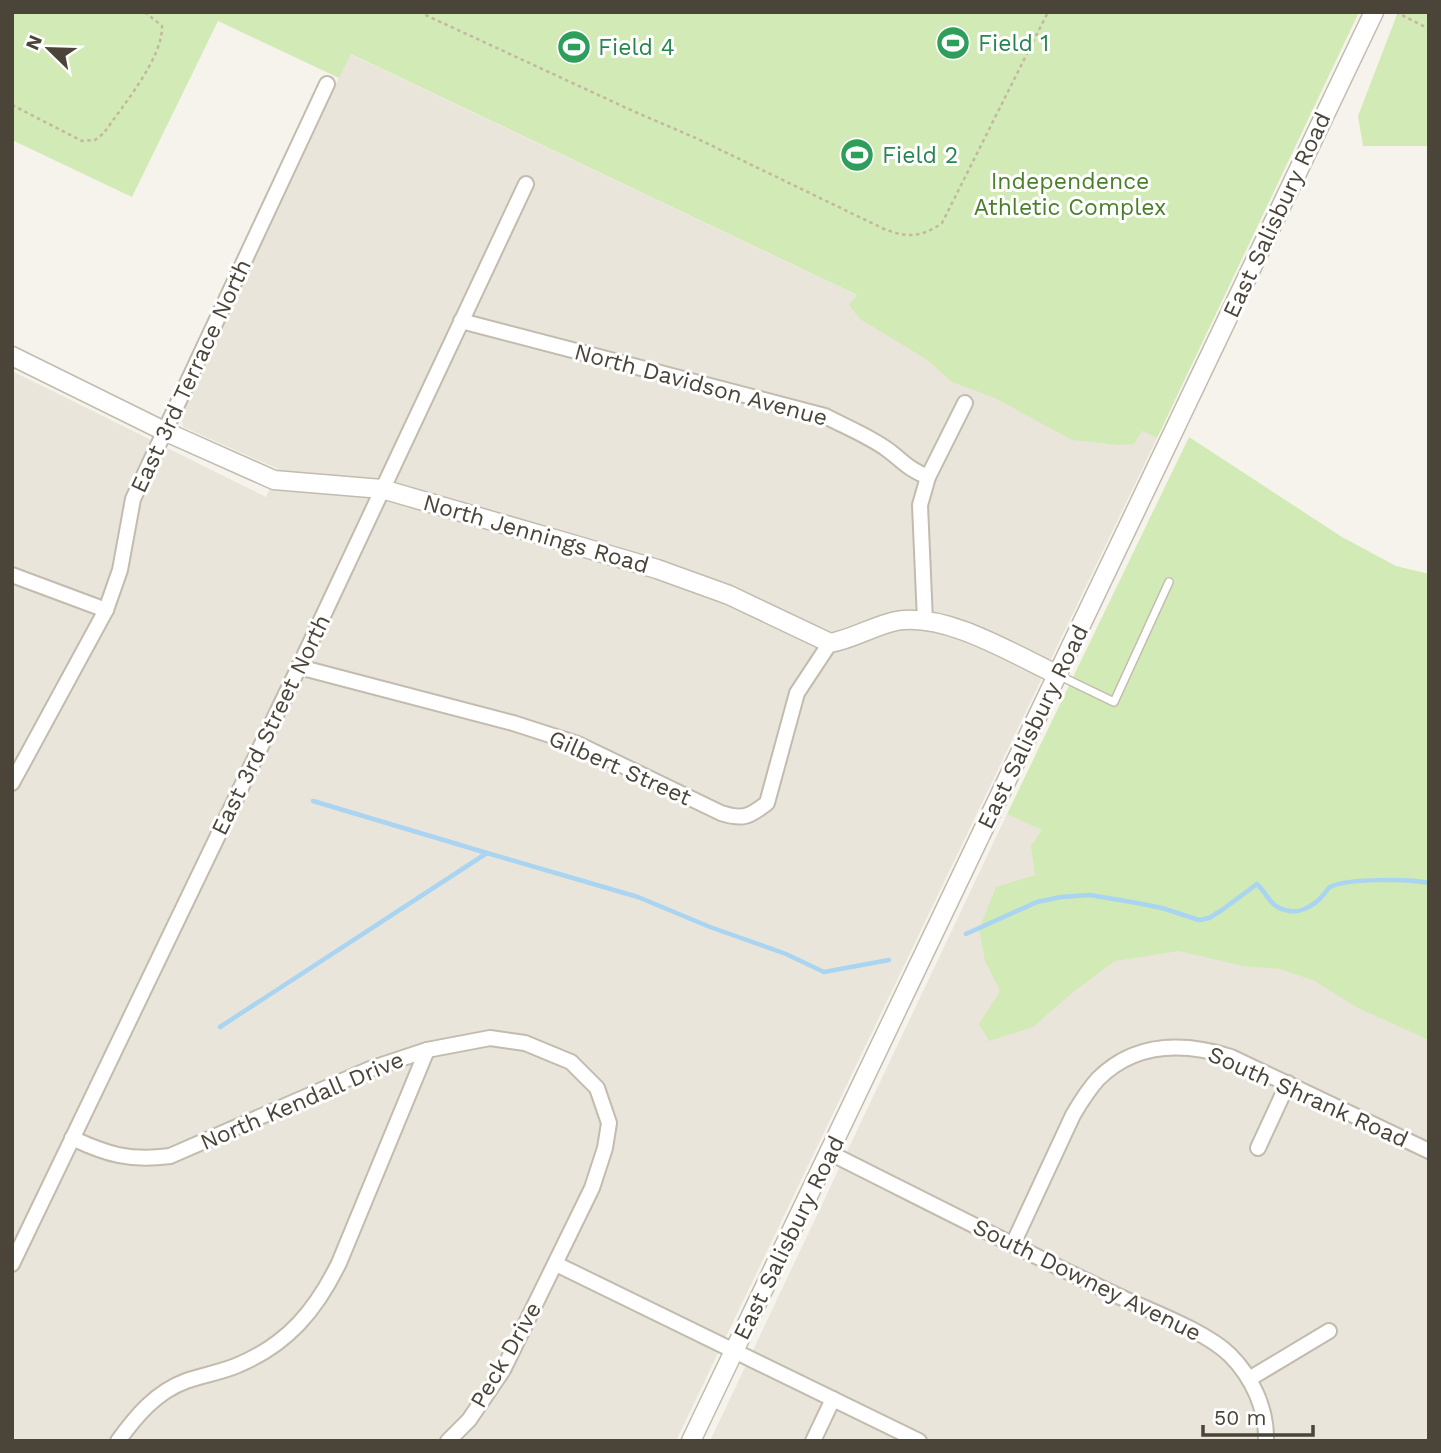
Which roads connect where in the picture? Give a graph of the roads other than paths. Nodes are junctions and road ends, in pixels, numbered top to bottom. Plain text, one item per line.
1 (1374, 12) edge
2 (327, 85) dead end
3 (526, 184) dead end
4 (461, 321) junction
5 (12, 356) edge
6 (965, 403) dead end
7 (164, 431) junction
8 (928, 477) junction
9 (382, 489) junction
10 (12, 575) edge
11 (1169, 582) dead end
12 (106, 610) junction
13 (925, 621) junction
14 (830, 643) junction
15 (299, 667) junction
16 (1058, 675) junction
17 (12, 783) edge
18 (427, 1050) junction
19 (1288, 1083) junction
20 (72, 1138) junction
21 (1258, 1148) dead end
22 (1429, 1151) edge
23 (830, 1153) junction
24 (1013, 1244) junction
25 (12, 1264) edge
26 (556, 1264) junction
27 (1329, 1331) dead end
28 (734, 1350) junction
29 (1249, 1380) junction
30 (833, 1399) junction
31 (118, 1441) edge
32 (448, 1441) edge
33 (691, 1441) edge
34 (813, 1441) edge
35 (919, 1441) edge
36 (1266, 1441) edge

1 - 16 street, East Salisbury Road
2 - 7 street, East 3rd Terrace North
3 - 4 street, East 3rd Street North
4 - 8 street, North Davidson Avenue
4 - 9 street, East 3rd Street North
5 - 7 street, North Jennings Road
6 - 8 street
7 - 9 street, North Jennings Road
7 - 12 street, East 3rd Terrace North
8 - 13 street
9 - 14 street, North Jennings Road
9 - 15 street, East 3rd Street North
10 - 12 street
11 - 16 lane
12 - 17 street, East 3rd Terrace North
13 - 14 street
13 - 16 street
14 - 15 street, Gilbert Street
15 - 20 street, East 3rd Street North
16 - 23 street, East Salisbury Road
18 - 20 street, North Kendall Drive
18 - 26 street, North Kendall Drive
18 - 31 street
19 - 21 street
19 - 22 street, South Shrank Road
19 - 24 street, South Shrank Road
20 - 25 street, East 3rd Street North
23 - 24 street, South Downey Avenue
23 - 28 street, East Salisbury Road
24 - 29 street, South Downey Avenue
26 - 28 street
26 - 32 street, Peck Drive
27 - 29 street
28 - 30 street
28 - 33 street, East Salisbury Road
29 - 36 street, South Downey Avenue
30 - 34 street
30 - 35 street

